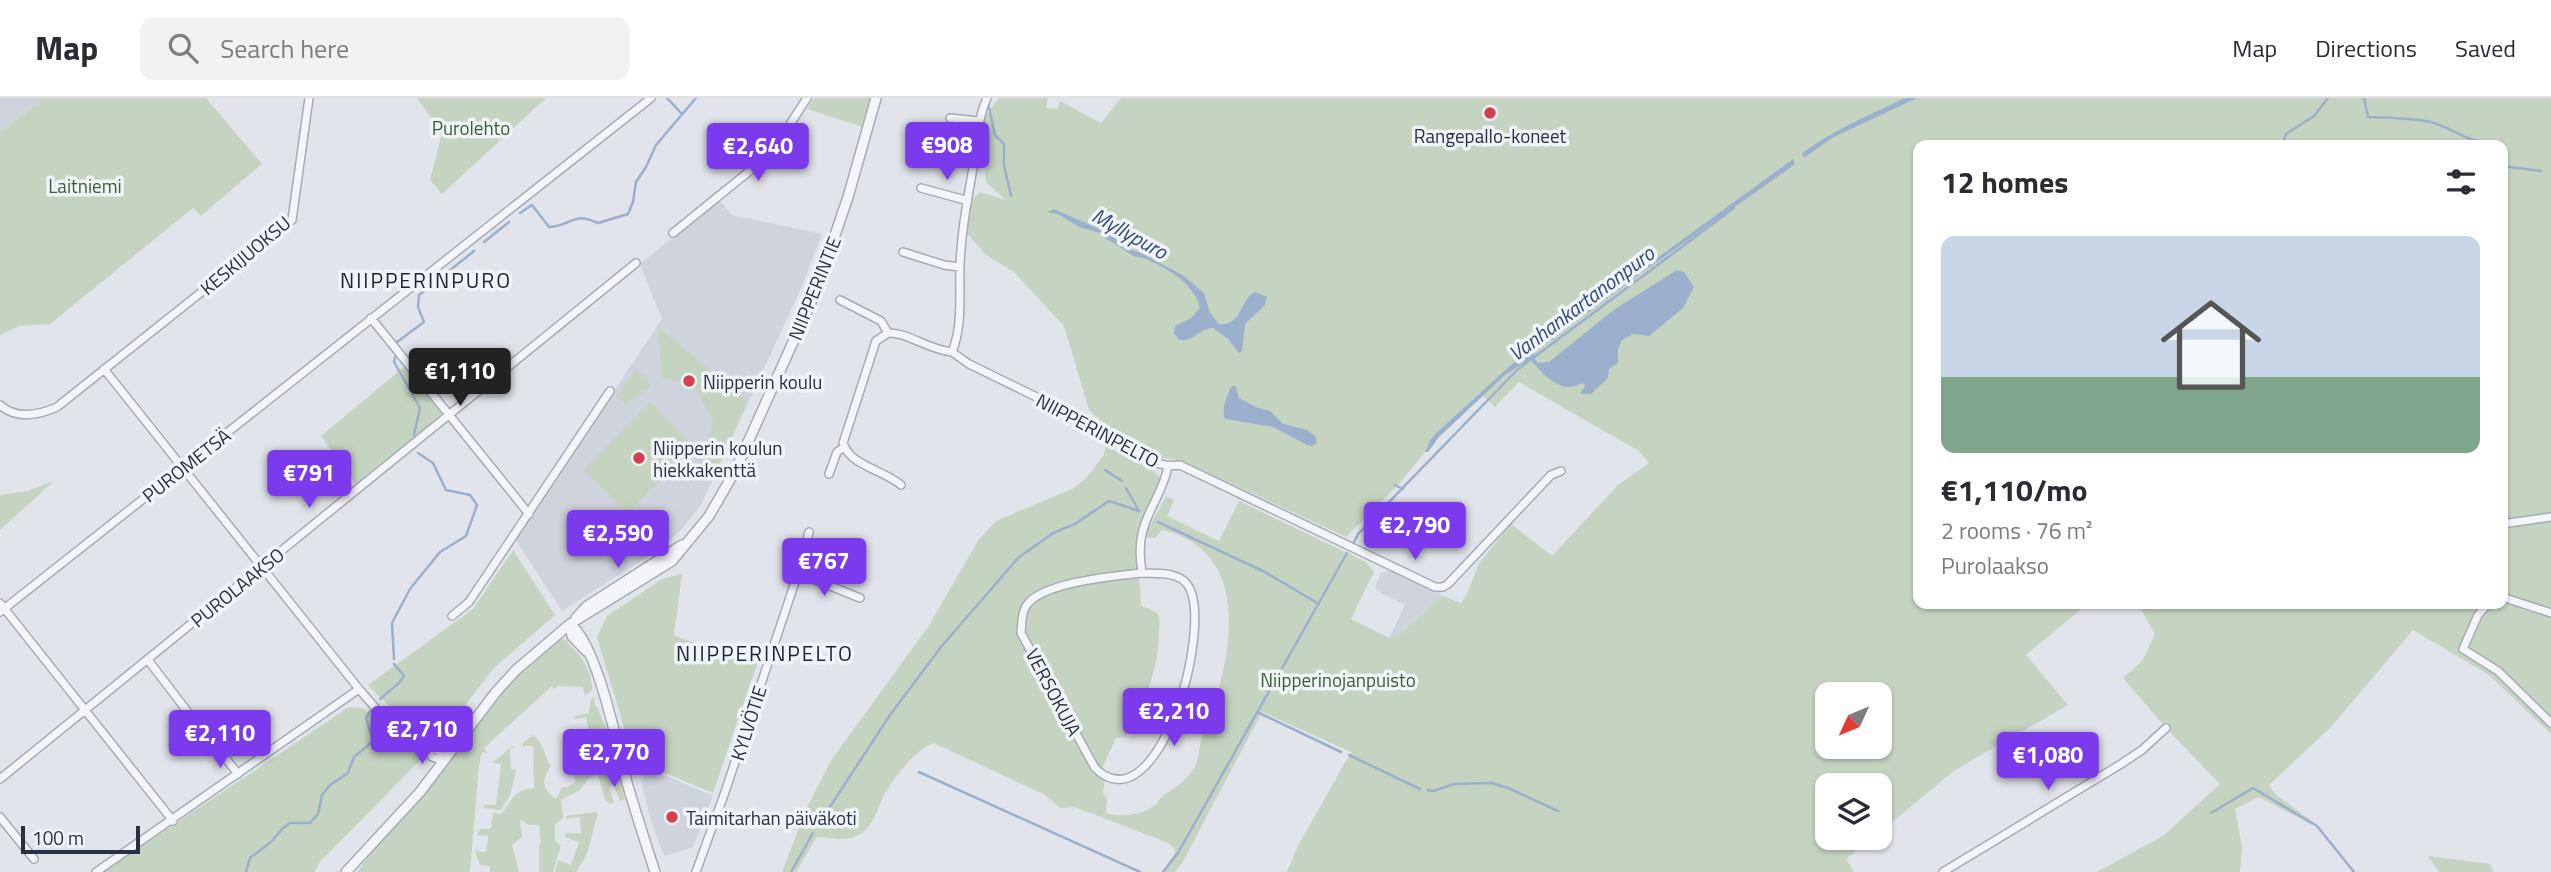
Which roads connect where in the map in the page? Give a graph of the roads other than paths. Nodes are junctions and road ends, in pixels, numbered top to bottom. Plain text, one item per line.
1 (309, 98) edge
2 (651, 98) edge
3 (807, 98) edge
4 (876, 98) edge
5 (986, 98) edge
6 (950, 118) dead end
7 (979, 121) junction
8 (921, 188) dead end
9 (965, 200) junction
10 (673, 233) dead end
11 (902, 252) dead end
12 (636, 263) dead end
13 (960, 267) junction
14 (840, 300) dead end
15 (372, 318) junction
16 (888, 333) junction
17 (952, 352) junction
18 (104, 369) junction
19 (610, 391) dead end
20 (0, 405) edge
21 (448, 415) junction
22 (844, 447) junction
23 (183, 467) junction
24 (1168, 467) junction
25 (1561, 471) dead end
26 (829, 474) dead end
27 (901, 485) dead end
28 (529, 514) junction
29 (2551, 517) edge
30 (2508, 523) edge
31 (809, 532) dead end
32 (262, 566) junction
33 (798, 573) junction
34 (1142, 573) junction
35 (860, 598) dead end
36 (2508, 599) edge
37 (2, 608) edge
38 (2483, 609) edge
39 (2551, 612) edge
40 (452, 616) dead end
41 (570, 624) junction
42 (148, 660) junction
43 (359, 689) junction
44 (187, 711) dead end
45 (85, 712) junction
46 (197, 722) dead end
47 (2551, 723) edge
48 (2166, 728) dead end
49 (444, 761) junction
50 (238, 774) junction
51 (0, 779) edge
52 (0, 817) edge
53 (173, 821) junction
54 (34, 859) dead end
55 (96, 872) edge
56 (345, 872) edge
57 (655, 872) edge
58 (696, 872) edge
59 (1942, 872) edge

1 - 18 street, KESKIJUOKSU
2 - 15 street
3 - 10 street
4 - 41 street, NIIPPERINTIE
5 - 7 street
6 - 7 street
7 - 9 street
8 - 9 street
9 - 13 street
11 - 13 street
12 - 21 street, PUROLAAKSO
13 - 17 street
14 - 16 street
15 - 21 street
15 - 23 street, PUROMETSÄ
16 - 17 street, NIIPPERINPELTO
16 - 22 street
17 - 24 street, NIIPPERINPELTO
18 - 20 street, KESKIJUOKSU
18 - 23 street
19 - 28 street
21 - 28 street
21 - 32 street, PUROLAAKSO
22 - 26 street
22 - 27 street
23 - 32 street
23 - 37 street, PUROMETSÄ
24 - 25 street, NIIPPERINPELTO
24 - 34 street
28 - 40 street
29 - 30 street
31 - 33 street, KYLVÖTIE
32 - 42 street, PUROLAAKSO
32 - 43 street
33 - 35 street
33 - 58 street, KYLVÖTIE
34 - 34 street, VERSOKUJA
36 - 39 street
37 - 45 street
38 - 47 street
41 - 49 street, NIIPPERINTIE
41 - 57 street
42 - 44 street
42 - 45 street, PUROLAAKSO
43 - 49 street
43 - 50 street
45 - 51 street, PUROLAAKSO
45 - 53 street
46 - 50 street
48 - 59 street
49 - 56 street, NIIPPERINTIE
50 - 53 street
52 - 54 street
53 - 55 street

